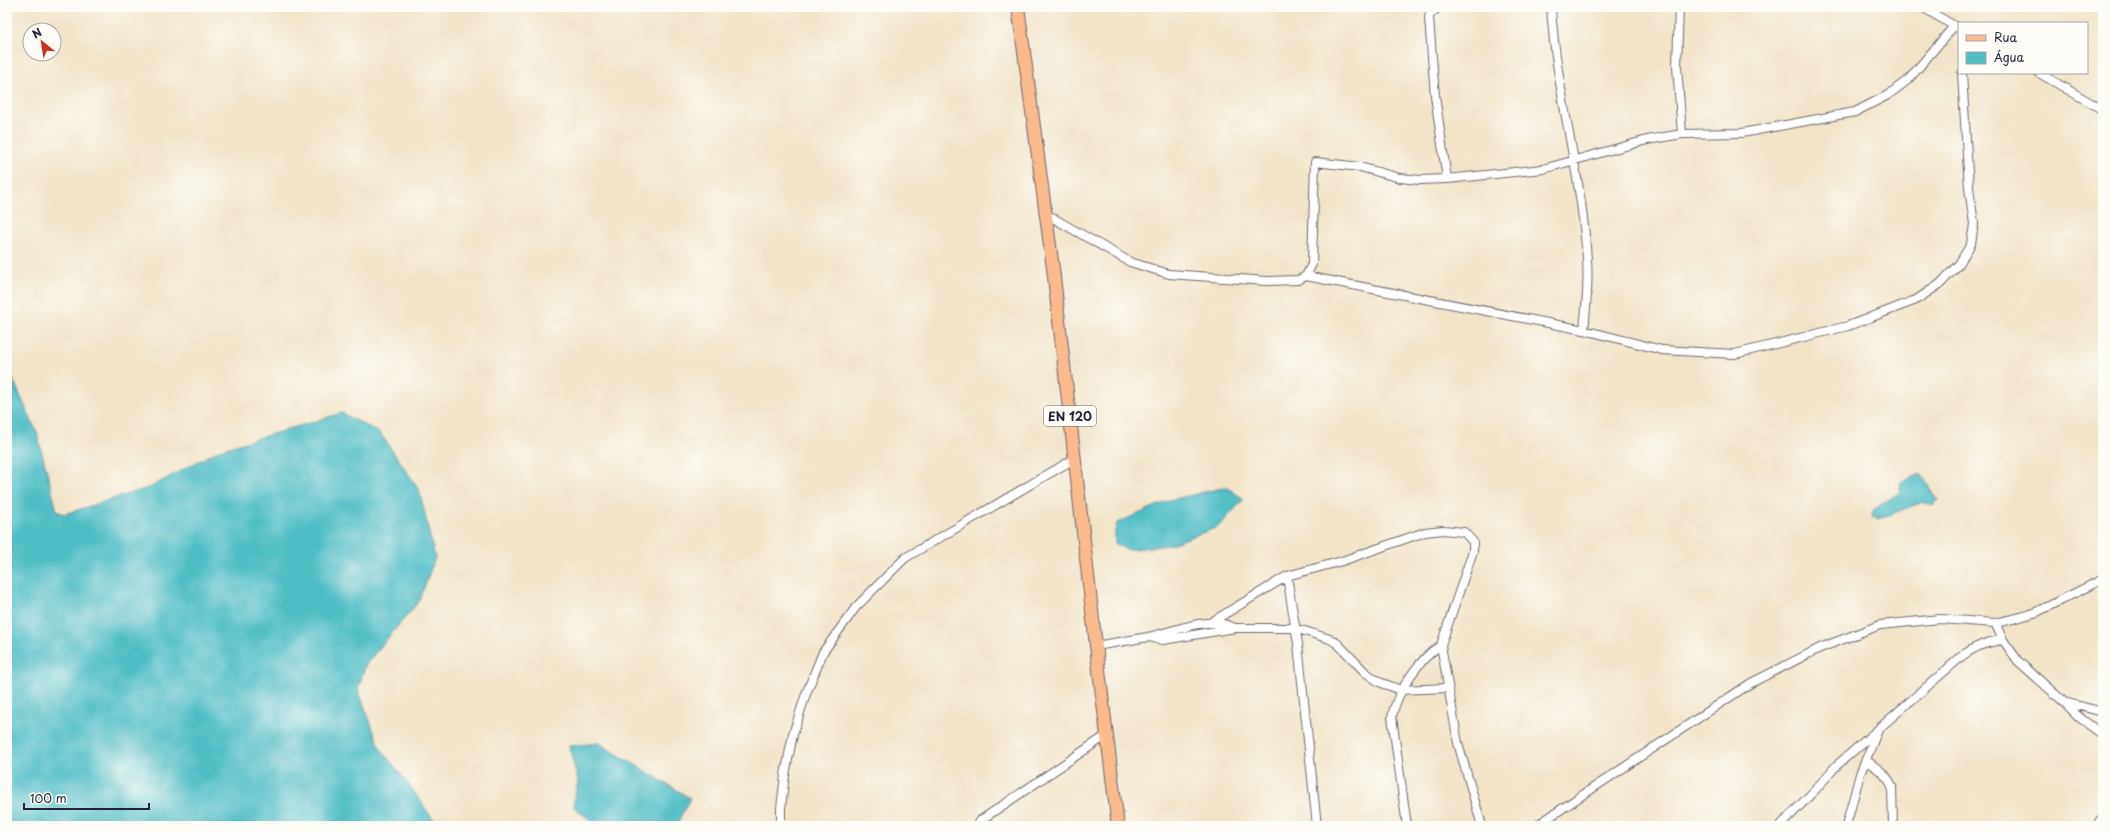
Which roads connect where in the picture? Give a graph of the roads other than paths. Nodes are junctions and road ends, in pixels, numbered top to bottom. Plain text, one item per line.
1 (1018, 7) edge
2 (1439, 7) edge
3 (1551, 7) edge
4 (1679, 7) edge
5 (1922, 7) edge
6 (1957, 27) edge
7 (1962, 74) edge
8 (2041, 74) edge
9 (2103, 110) edge
10 (1682, 134) junction
11 (1574, 160) junction
12 (1447, 179) junction
13 (1046, 214) junction
14 (1306, 276) junction
15 (1584, 330) junction
16 (1074, 459) junction
17 (1287, 576) junction
18 (2103, 579) edge
19 (1210, 623) junction
20 (1995, 623) junction
21 (1235, 628) junction
22 (1295, 628) junction
23 (1149, 637) junction
24 (2003, 640) junction
25 (1441, 645) junction
26 (1096, 646) junction
27 (1447, 688) junction
28 (1401, 690) junction
29 (2064, 702) junction
30 (2103, 712) edge
31 (1878, 729) junction
32 (1107, 734) junction
33 (2103, 735) edge
34 (1866, 760) junction
35 (2103, 818) edge
36 (781, 826) edge
37 (977, 826) edge
38 (1118, 826) edge
39 (1317, 826) edge
40 (1407, 826) edge
41 (1482, 826) edge
42 (1536, 826) edge
43 (1780, 826) edge
44 (1846, 826) edge
45 (1894, 826) edge
46 (2096, 826) edge

1 - 13 main road, EN 120
2 - 12 street
3 - 11 street
4 - 10 street
5 - 6 street
6 - 10 street
7 - 15 street
8 - 9 street
10 - 11 street
11 - 12 street
11 - 15 street
12 - 14 street
13 - 14 street
13 - 16 main road, EN 120
14 - 15 street
16 - 26 main road, EN 120
16 - 36 street
17 - 19 street
17 - 22 street
17 - 25 street
18 - 20 street
19 - 21 street
19 - 23 street
20 - 24 street
20 - 42 street
21 - 22 street
21 - 23 street
22 - 28 street
22 - 39 street
23 - 26 street
24 - 29 street
24 - 31 street
25 - 27 street
25 - 28 street
26 - 32 main road, EN 120
27 - 28 street
27 - 41 street
28 - 40 street
29 - 30 street
29 - 33 street
31 - 34 street
31 - 43 street
32 - 37 street
32 - 38 main road, EN 120
34 - 44 street
34 - 45 street
35 - 46 street

